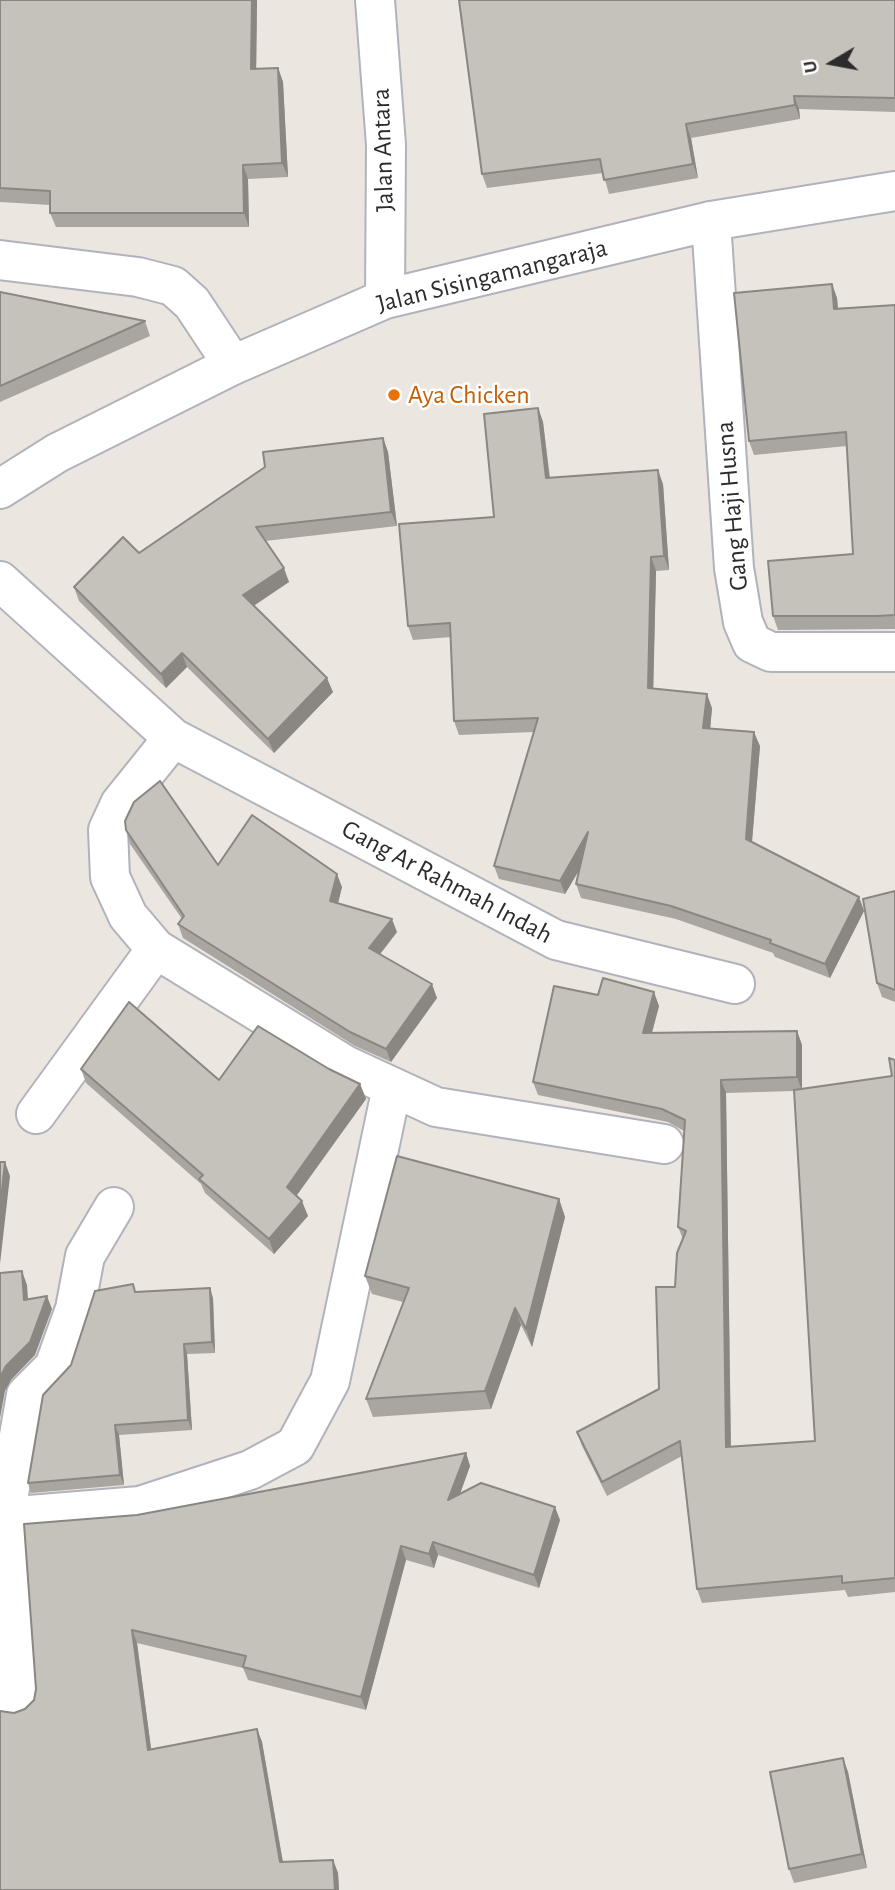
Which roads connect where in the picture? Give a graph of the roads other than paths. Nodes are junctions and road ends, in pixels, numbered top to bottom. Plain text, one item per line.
1 (376, 0) edge
2 (895, 191) edge
3 (711, 222) junction
4 (0, 260) edge
5 (385, 299) junction
6 (233, 365) junction
7 (0, 489) edge
8 (0, 581) edge
9 (895, 652) edge
10 (173, 738) junction
11 (156, 949) junction
12 (736, 984) dead end
13 (392, 1087) junction
14 (36, 1114) dead end
15 (664, 1144) dead end
16 (114, 1207) dead end
17 (5, 1517) junction
18 (0, 1703) edge

1 - 5 street, Jalan Antara
2 - 3 street, Jalan Sisingamangaraja
3 - 5 street, Jalan Sisingamangaraja
3 - 9 street, Gang Haji Husna
4 - 6 street
5 - 6 street, Jalan Sisingamangaraja
6 - 7 street, Jalan Sisingamangaraja
8 - 10 street, Gang Ar Rahmah Indah
10 - 11 street
10 - 12 street, Gang Ar Rahmah Indah
11 - 13 street
11 - 14 street
13 - 15 street
13 - 17 street
16 - 17 street
17 - 18 street

